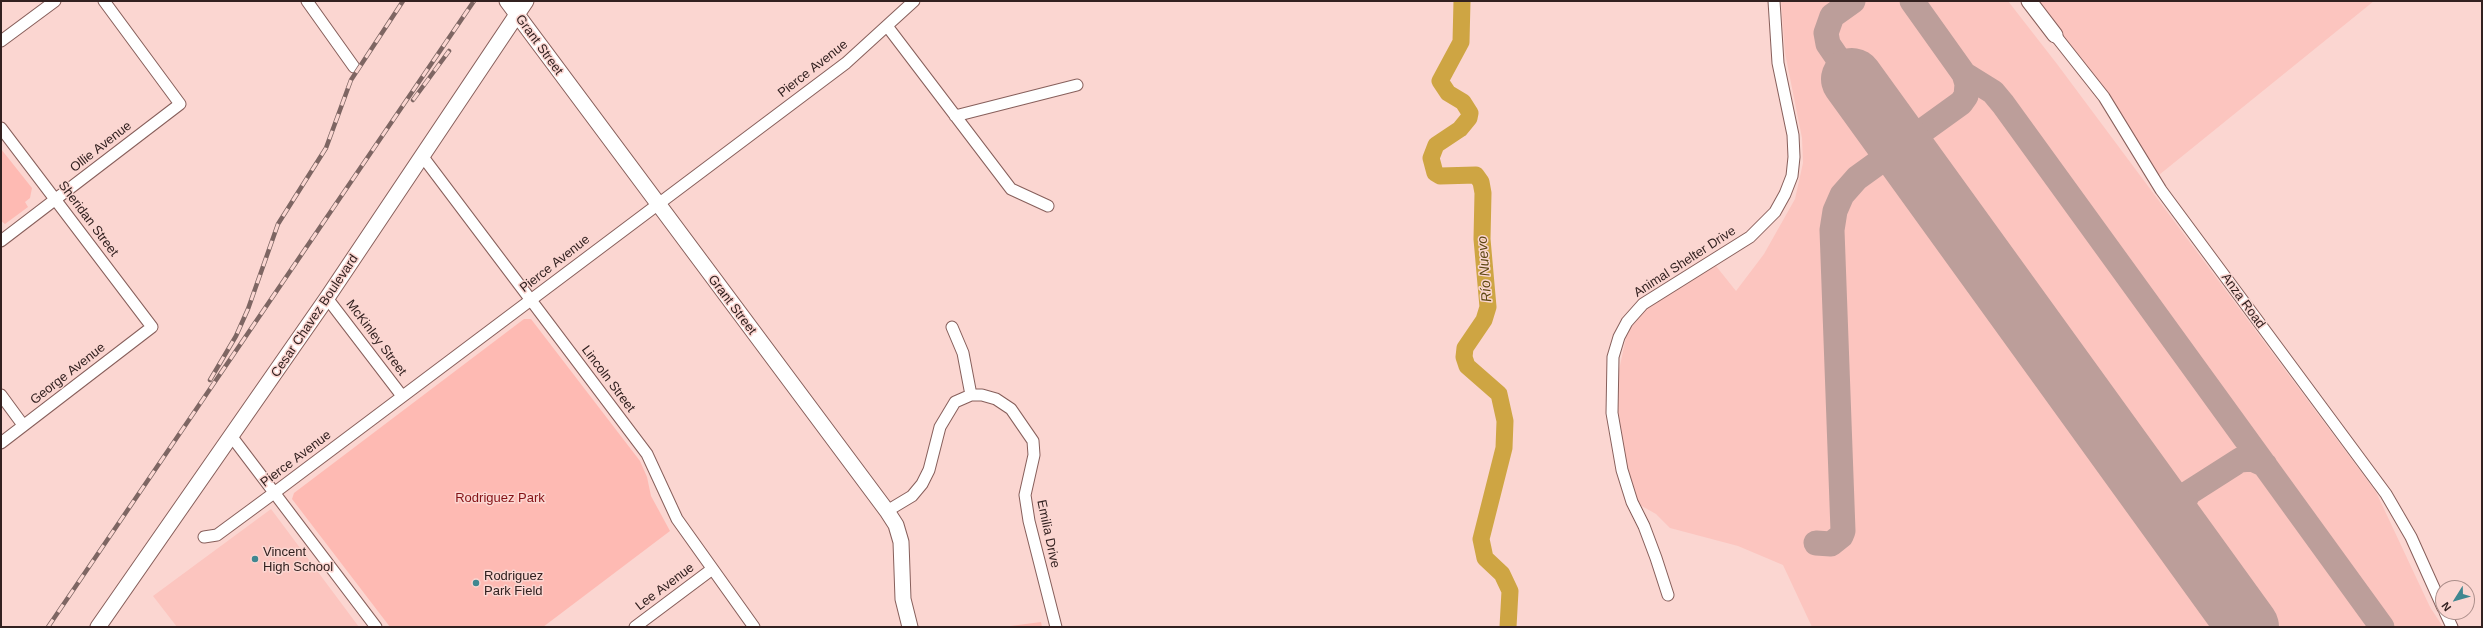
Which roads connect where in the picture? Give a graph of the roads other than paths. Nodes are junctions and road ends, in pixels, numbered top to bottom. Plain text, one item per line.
1 (55, 1) edge
2 (104, 1) edge
3 (307, 1) edge
4 (507, 1) edge
5 (526, 1) edge
6 (914, 1) edge
7 (1774, 1) edge
8 (2029, 1) edge
9 (518, 15) junction
10 (887, 26) junction
11 (2055, 35) joint
12 (1, 41) edge
13 (354, 67) dead end
14 (1077, 85) dead end
15 (955, 116) junction
16 (1, 128) edge
17 (423, 157) junction
18 (56, 200) junction
19 (657, 204) junction
20 (1048, 206) dead end
21 (1, 241) edge
22 (327, 298) junction
23 (532, 300) junction
24 (152, 327) joint
25 (952, 327) dead end
26 (1, 395) edge
27 (971, 395) junction
28 (402, 396) junction
29 (24, 425) junction
30 (232, 437) junction
31 (1, 442) edge
32 (274, 493) junction
33 (887, 511) junction
34 (204, 537) dead end
35 (711, 570) junction
36 (2435, 590) edge
37 (1668, 595) dead end
38 (98, 627) edge
39 (376, 627) edge
40 (635, 627) edge
41 (754, 627) edge
42 (910, 627) edge
43 (1056, 627) edge

1 - 12 street
2 - 18 street, Ollie Avenue
3 - 13 street
4 - 9 street, Grant Street
5 - 9 street, Cesar Chavez Boulevard
6 - 10 street, Pierce Avenue
7 - 37 street, Animal Shelter Drive
8 - 11 street, Anza Road
9 - 17 street, Cesar Chavez Boulevard
9 - 19 street, Grant Street
10 - 15 street
10 - 19 street, Pierce Avenue
11 - 36 street, Anza Road
14 - 15 street
15 - 20 street
16 - 18 street, Sheridan Street
17 - 22 street, Cesar Chavez Boulevard
17 - 23 street, Lincoln Street
18 - 21 street, Ollie Avenue
18 - 24 street, Sheridan Street
19 - 23 street, Pierce Avenue
19 - 33 street, Grant Street
22 - 28 street, McKinley Street
22 - 30 street, Cesar Chavez Boulevard
23 - 28 street, Pierce Avenue
23 - 35 street, Lincoln Street
24 - 29 street, George Avenue
25 - 27 street
26 - 29 street
27 - 33 street
27 - 43 street, Emilia Drive
28 - 32 street, Pierce Avenue
29 - 31 street, George Avenue
30 - 32 street
30 - 38 street, Cesar Chavez Boulevard
32 - 34 street, Pierce Avenue
32 - 39 street
33 - 42 street, Grant Street
35 - 40 street, Lee Avenue
35 - 41 street, Lincoln Street

